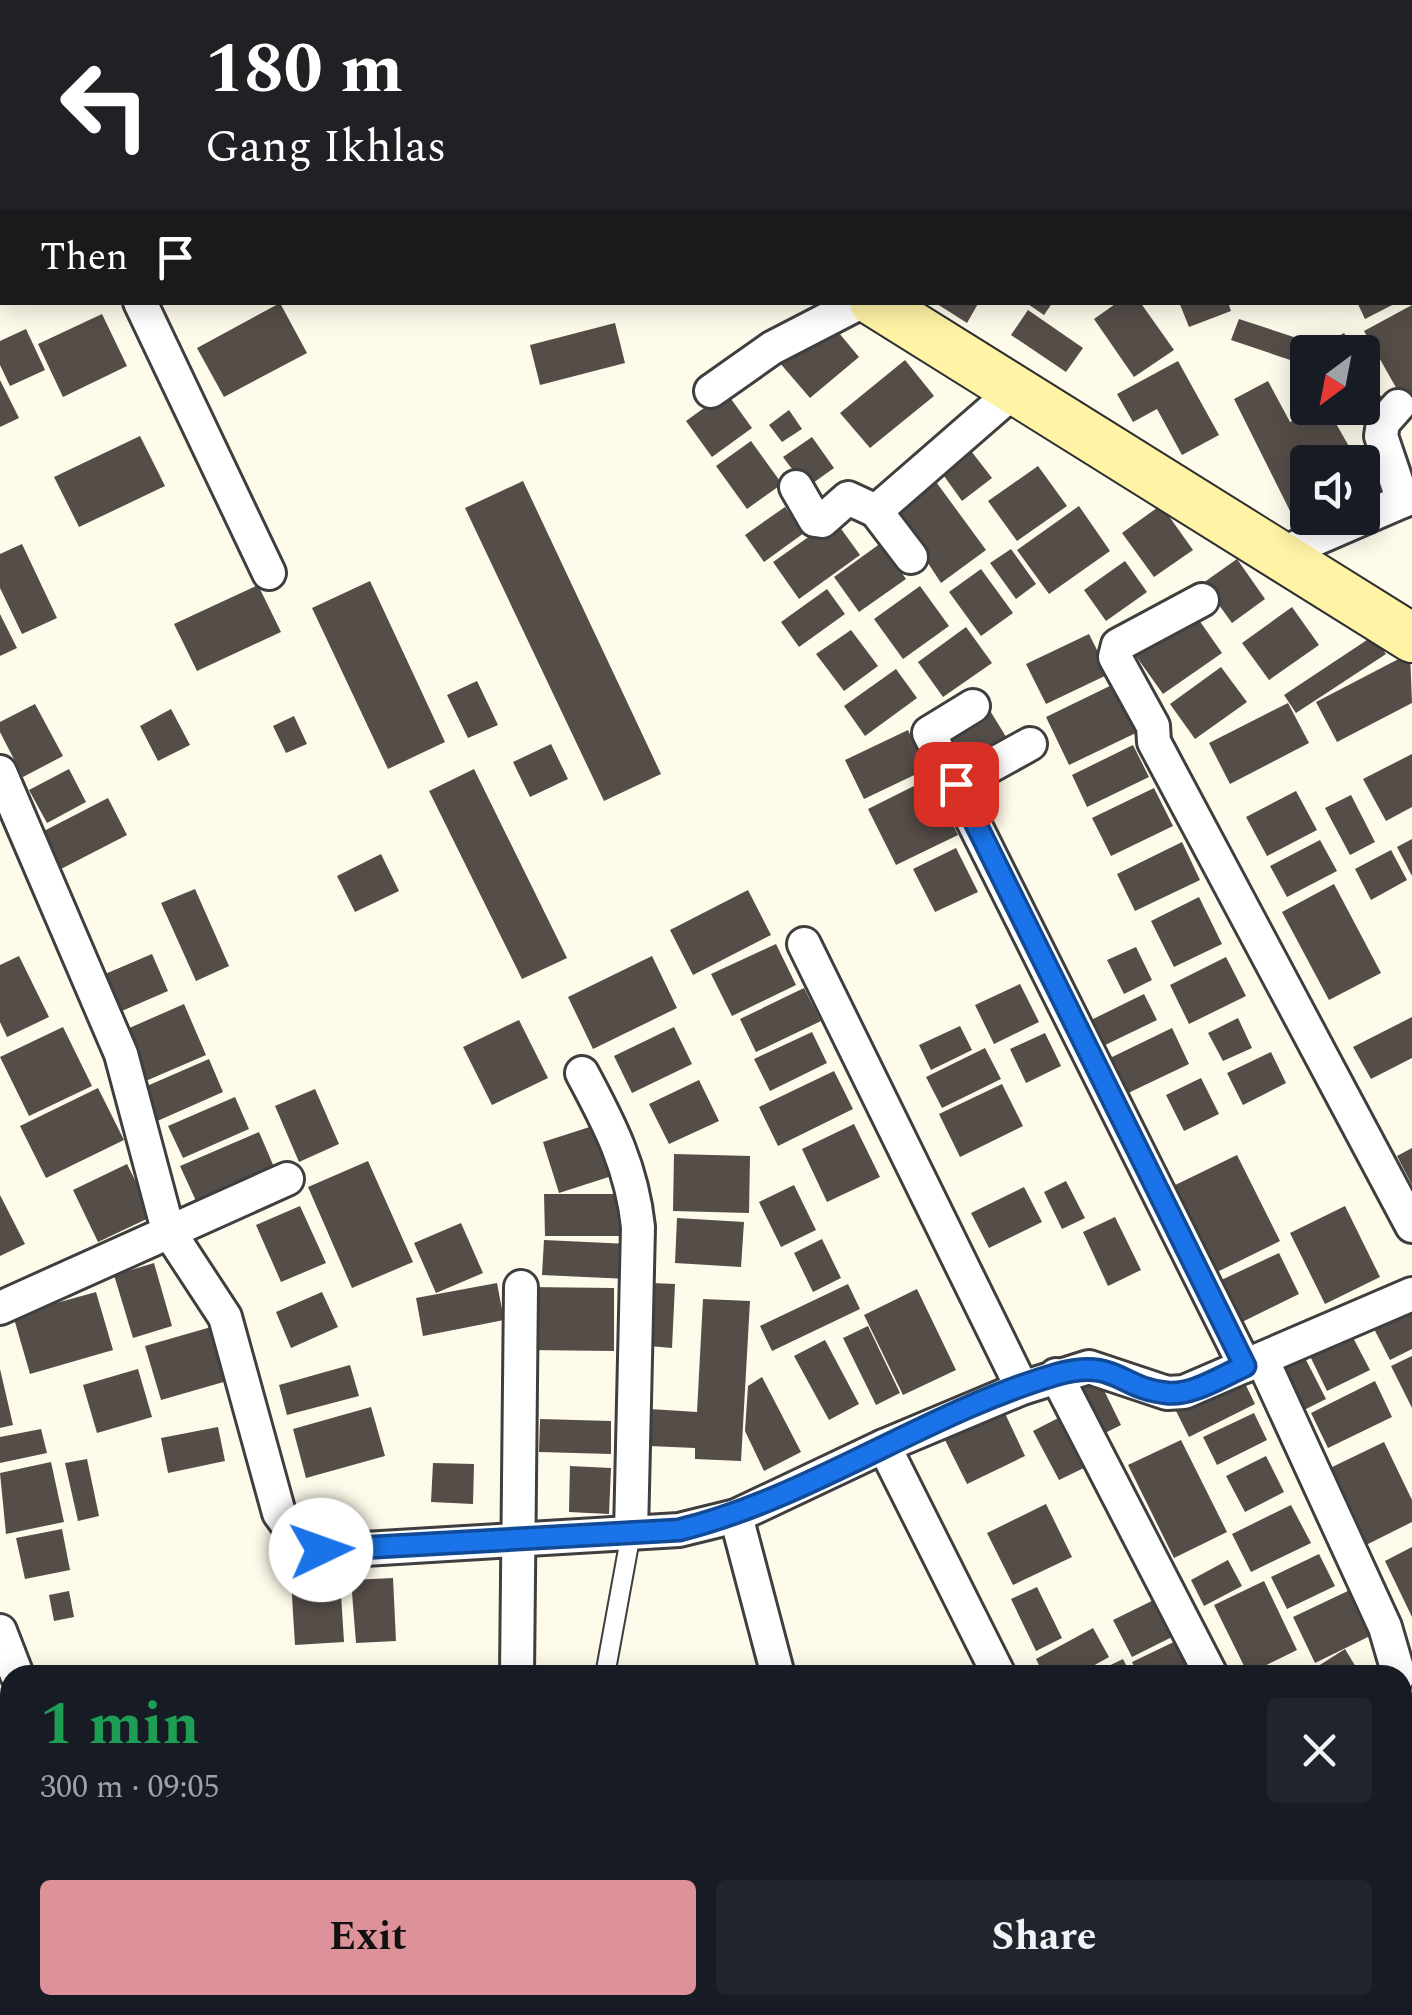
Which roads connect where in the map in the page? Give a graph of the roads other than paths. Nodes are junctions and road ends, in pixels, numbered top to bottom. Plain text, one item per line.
1 (141, 305) edge
2 (855, 305) edge
3 (879, 305) edge
4 (711, 391) dead end
5 (1014, 391) junction
6 (1398, 406) dead end
7 (796, 487) dead end
8 (1408, 499) edge
9 (876, 511) junction
10 (911, 556) dead end
11 (1276, 556) junction
12 (268, 573) dead end
13 (1202, 600) dead end
14 (1412, 638) edge
15 (973, 706) dead end
16 (1030, 744) dead end
17 (0, 772) edge
18 (956, 784) junction
19 (804, 944) dead end
20 (582, 1073) dead end
21 (287, 1179) dead end
22 (1412, 1226) edge
23 (168, 1230) junction
24 (521, 1287) dead end
25 (1412, 1294) edge
26 (0, 1308) edge
27 (1253, 1362) junction
28 (1056, 1375) junction
29 (1022, 1388) junction
30 (884, 1446) junction
31 (736, 1516) junction
32 (632, 1534) junction
33 (521, 1537) junction
34 (0, 1632) edge
35 (13, 1665) edge
36 (517, 1665) edge
37 (607, 1665) edge
38 (775, 1665) edge
39 (994, 1665) edge
40 (1206, 1665) edge
41 (1395, 1665) edge

1 - 12 street
2 - 4 street
3 - 5 street
5 - 9 street
5 - 11 street
6 - 8 street
7 - 9 street
8 - 11 street
9 - 10 street
11 - 14 street
13 - 22 street
15 - 18 street
16 - 18 street
17 - 23 street
18 - 27 street
19 - 29 street
20 - 32 street
21 - 23 street
23 - 26 street
23 - 33 street
24 - 33 street
25 - 27 street
27 - 28 street
27 - 41 street
28 - 29 street
28 - 40 street
29 - 30 street
30 - 31 street
30 - 39 street
31 - 32 street
31 - 38 street
32 - 33 street
32 - 37 lane
33 - 36 street
34 - 35 street

